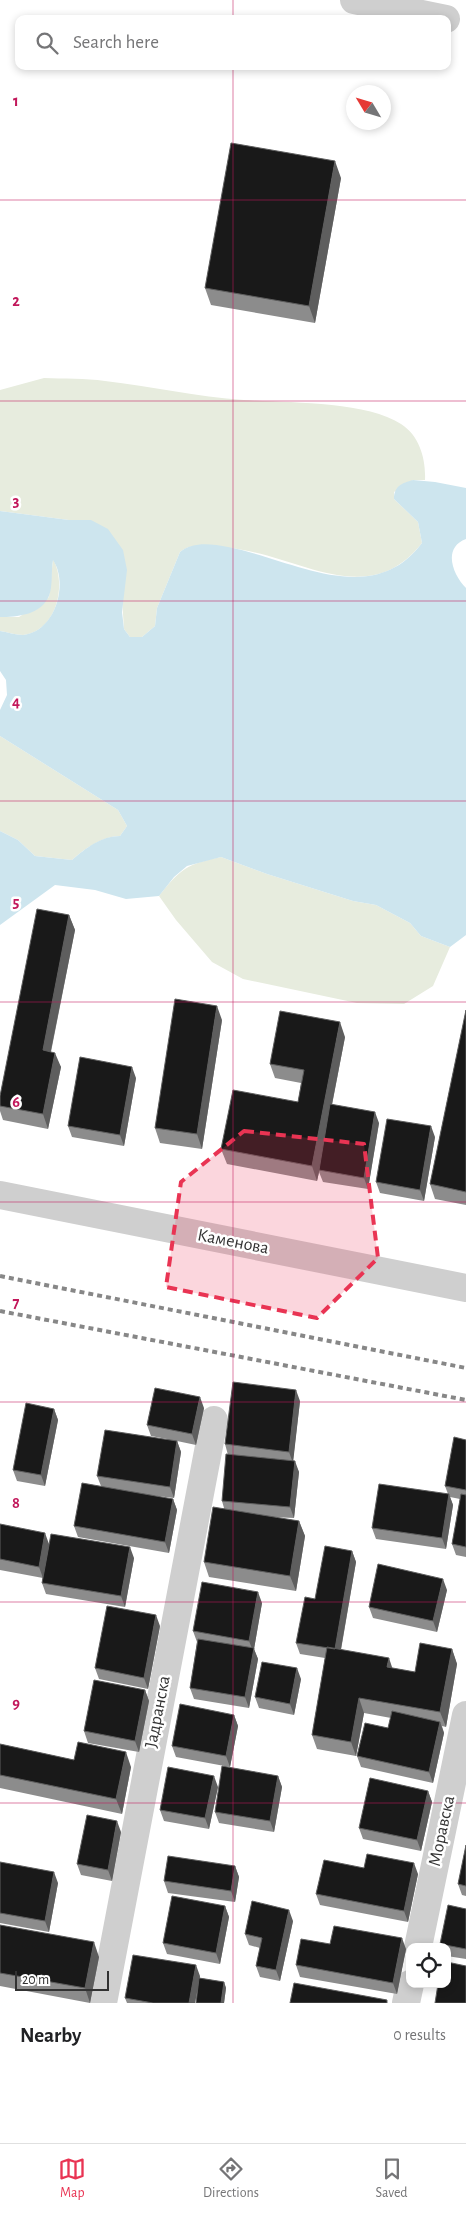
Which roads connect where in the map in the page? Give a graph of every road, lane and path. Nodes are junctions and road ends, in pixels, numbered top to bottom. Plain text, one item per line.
1 (354, 0) edge
2 (427, 15) edge
3 (451, 20) edge
4 (466, 23) edge
5 (0, 1195) edge
6 (466, 1288) edge
7 (214, 1420) dead end
8 (466, 1715) edge
9 (419, 1943) edge
10 (409, 1988) edge
11 (103, 2003) edge
12 (406, 2003) edge

1 - 2 street
3 - 4 street
5 - 6 street, Каменова
7 - 11 street, Јадранска
8 - 9 street, Моравска
10 - 12 street

